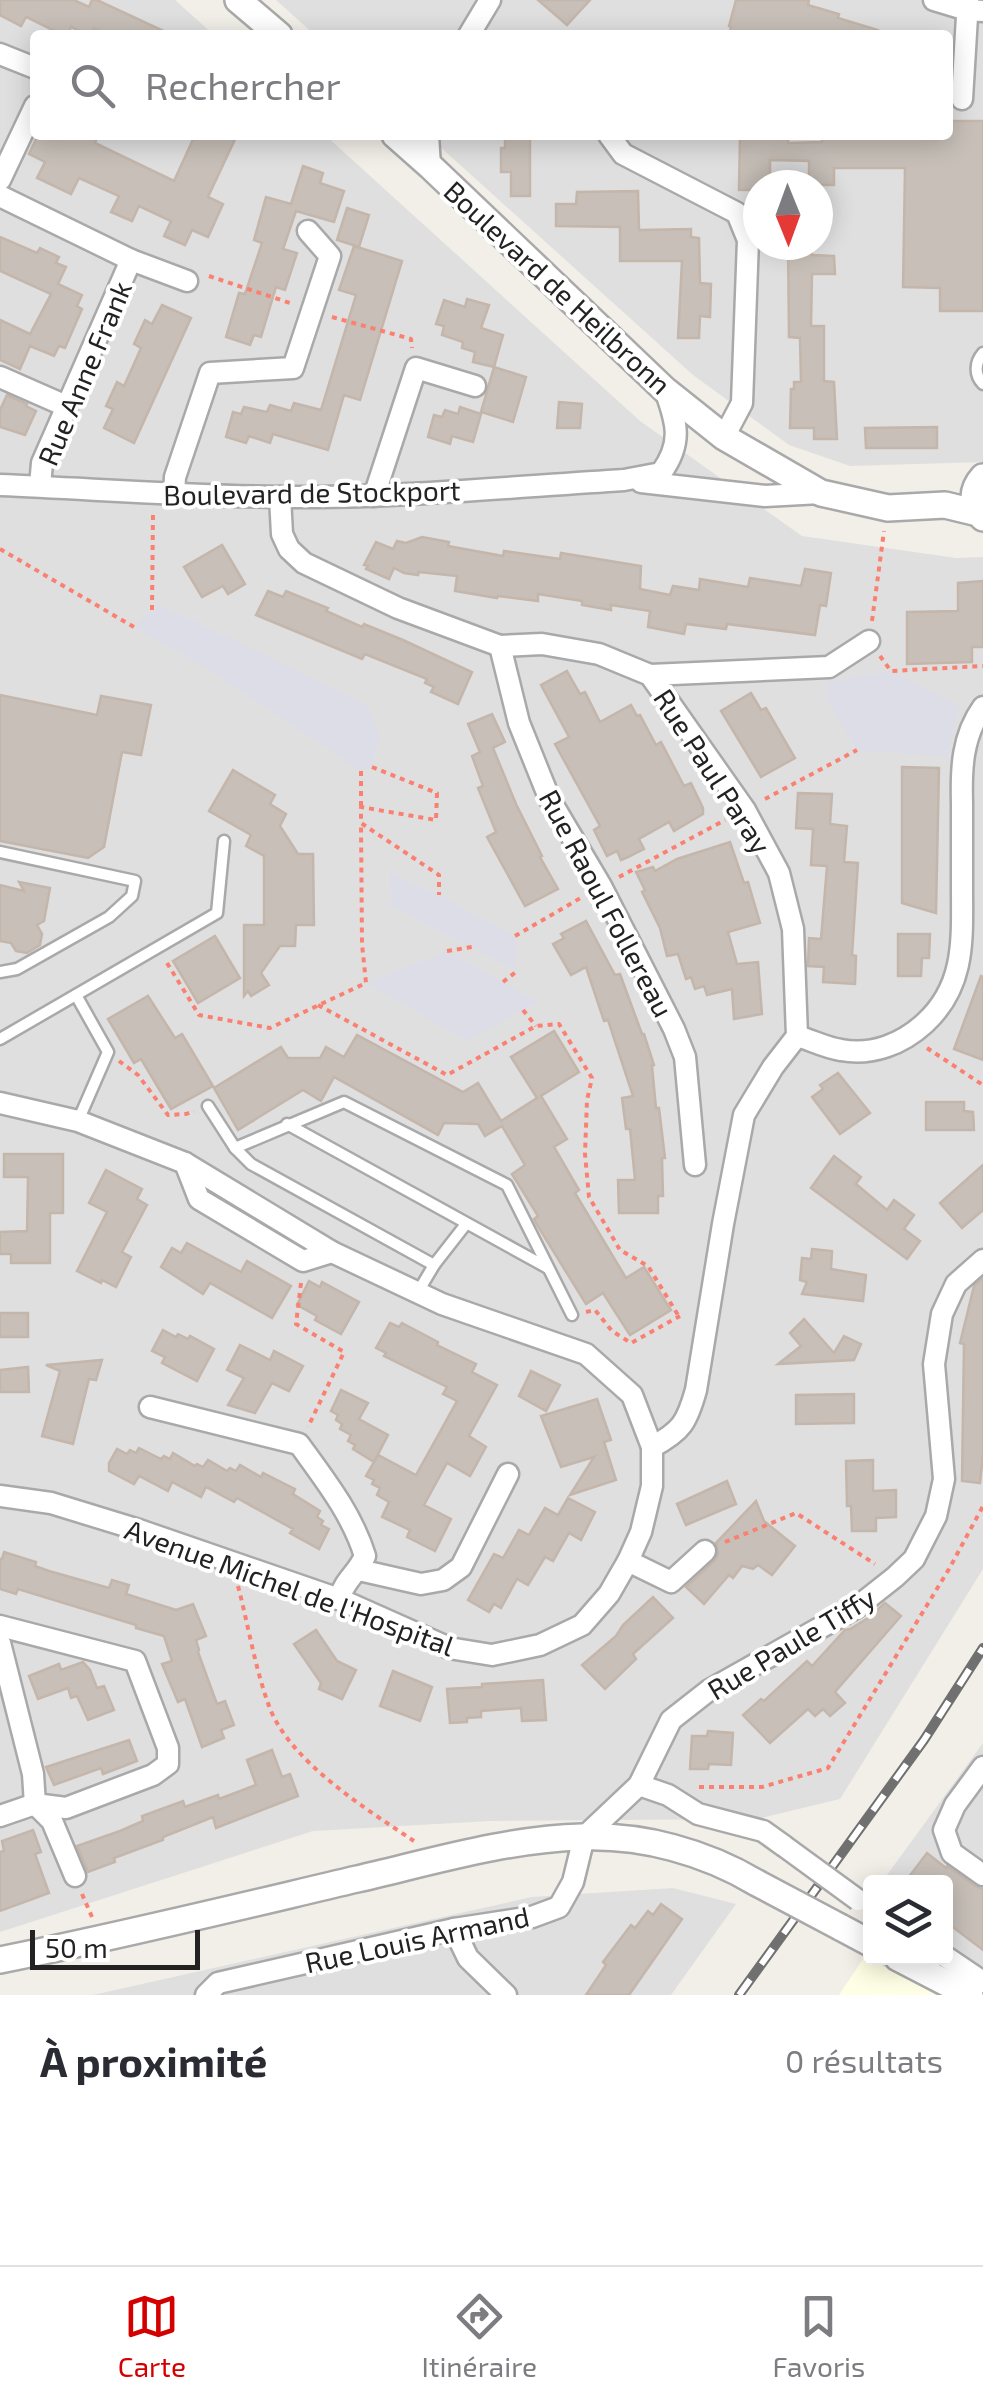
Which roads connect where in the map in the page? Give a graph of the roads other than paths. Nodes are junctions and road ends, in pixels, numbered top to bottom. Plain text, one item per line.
1 (238, 0) edge
2 (490, 0) edge
3 (934, 0) edge
4 (973, 7) edge
5 (273, 30) edge
6 (472, 30) edge
7 (0, 54) edge
8 (30, 66) edge
9 (962, 99) dead end
10 (30, 117) edge
11 (401, 140) edge
12 (428, 140) edge
13 (612, 140) edge
14 (430, 166) junction
15 (0, 180) edge
16 (0, 196) edge
17 (308, 231) dead end
18 (131, 260) junction
19 (188, 280) dead end
20 (983, 353) edge
21 (0, 377) edge
22 (983, 384) edge
23 (474, 386) dead end
24 (665, 390) junction
25 (66, 406) junction
26 (724, 437) junction
27 (624, 480) junction
28 (979, 481) edge
29 (0, 485) edge
30 (40, 486) junction
31 (821, 493) junction
32 (164, 494) junction
33 (374, 496) junction
34 (280, 497) junction
35 (945, 505) junction
36 (981, 516) edge
37 (869, 641) road end
38 (500, 646) junction
39 (650, 675) junction
40 (983, 707) edge
41 (224, 841) dead end
42 (0, 852) edge
43 (0, 972) edge
44 (76, 994) junction
45 (796, 1036) junction
46 (0, 1039) edge
47 (0, 1103) edge
48 (208, 1106) road end
49 (78, 1122) junction
50 (286, 1124) junction
51 (236, 1148) junction
52 (185, 1163) junction
53 (695, 1164) dead end
54 (466, 1224) junction
55 (332, 1252) junction
56 (983, 1260) edge
57 (434, 1265) junction
58 (548, 1268) junction
59 (418, 1292) junction
60 (572, 1315) road end
61 (150, 1407) dead end
62 (652, 1446) junction
63 (508, 1474) dead end
64 (0, 1496) edge
65 (705, 1551) road end
66 (628, 1561) junction
67 (359, 1570) junction
68 (339, 1599) junction
69 (0, 1626) edge
70 (0, 1643) edge
71 (983, 1767) edge
72 (639, 1785) junction
73 (35, 1804) junction
74 (0, 1816) edge
75 (584, 1837) junction
76 (983, 1875) edge
77 (75, 1876) road end
78 (863, 1903) edge
79 (454, 1929) junction
80 (863, 1940) edge
81 (0, 1960) edge
82 (953, 1963) edge
83 (912, 1965) edge
84 (983, 1982) edge
85 (206, 1995) edge
86 (506, 1995) edge
87 (970, 1995) edge

1 - 5 street
2 - 6 street
3 - 4 street
4 - 9 street
7 - 8 street
10 - 15 street
11 - 14 street, Boulevard de Heilbronn
12 - 14 street
13 - 26 street
14 - 24 street, Boulevard de Heilbronn
16 - 18 street, Rue Anne Frank
17 - 32 street
18 - 19 street, Rue Anne Frank
18 - 25 street, Rue Anne Frank
20 - 22 lane
21 - 25 street
23 - 33 street
24 - 26 street, Boulevard de Heilbronn
24 - 27 street, Boulevard de Stockport
25 - 30 street, Rue Anne Frank
26 - 31 street, Boulevard de Heilbronn
27 - 31 street, Boulevard de Stockport
27 - 33 street, Boulevard de Stockport
28 - 35 street
28 - 36 street
29 - 30 street, Boulevard de Stockport
30 - 32 street, Boulevard de Stockport
31 - 35 street, Boulevard de Heilbronn
32 - 34 street, Boulevard de Stockport
33 - 34 street, Boulevard de Stockport
34 - 38 street, Rue Paul Paray
35 - 36 street
37 - 39 street
38 - 39 street, Rue Paul Paray
38 - 53 street, Rue Raoul Follereau
39 - 45 street, Rue Paul Paray
40 - 45 street
41 - 44 lane
42 - 43 lane
44 - 46 lane
44 - 49 lane
45 - 62 street
47 - 49 street, Avenue Michel de l'Hospital
48 - 51 lane
49 - 52 street, Avenue Michel de l'Hospital
50 - 51 lane
50 - 54 lane
50 - 58 lane
51 - 57 lane
52 - 55 street, Avenue Michel de l'Hospital
52 - 55 street
54 - 57 lane
54 - 58 lane
55 - 59 street, Avenue Michel de l'Hospital
56 - 72 street, Rue Paule Tiffy
57 - 59 lane
58 - 60 lane
59 - 62 street, Avenue Michel de l'Hospital
61 - 67 street
62 - 66 street, Avenue Michel de l'Hospital
63 - 67 street
64 - 68 street, Avenue Michel de l'Hospital
65 - 66 street
66 - 68 street, Avenue Michel de l'Hospital
67 - 68 street
69 - 73 street
70 - 73 street
71 - 76 street
72 - 75 street, Rue Paule Tiffy
72 - 78 street, bridge
73 - 74 street
73 - 77 street
75 - 79 street, Rue Louis Armand
75 - 80 street, bridge
75 - 81 street
79 - 85 street, Rue Louis Armand
79 - 86 street
82 - 84 street
83 - 87 street

